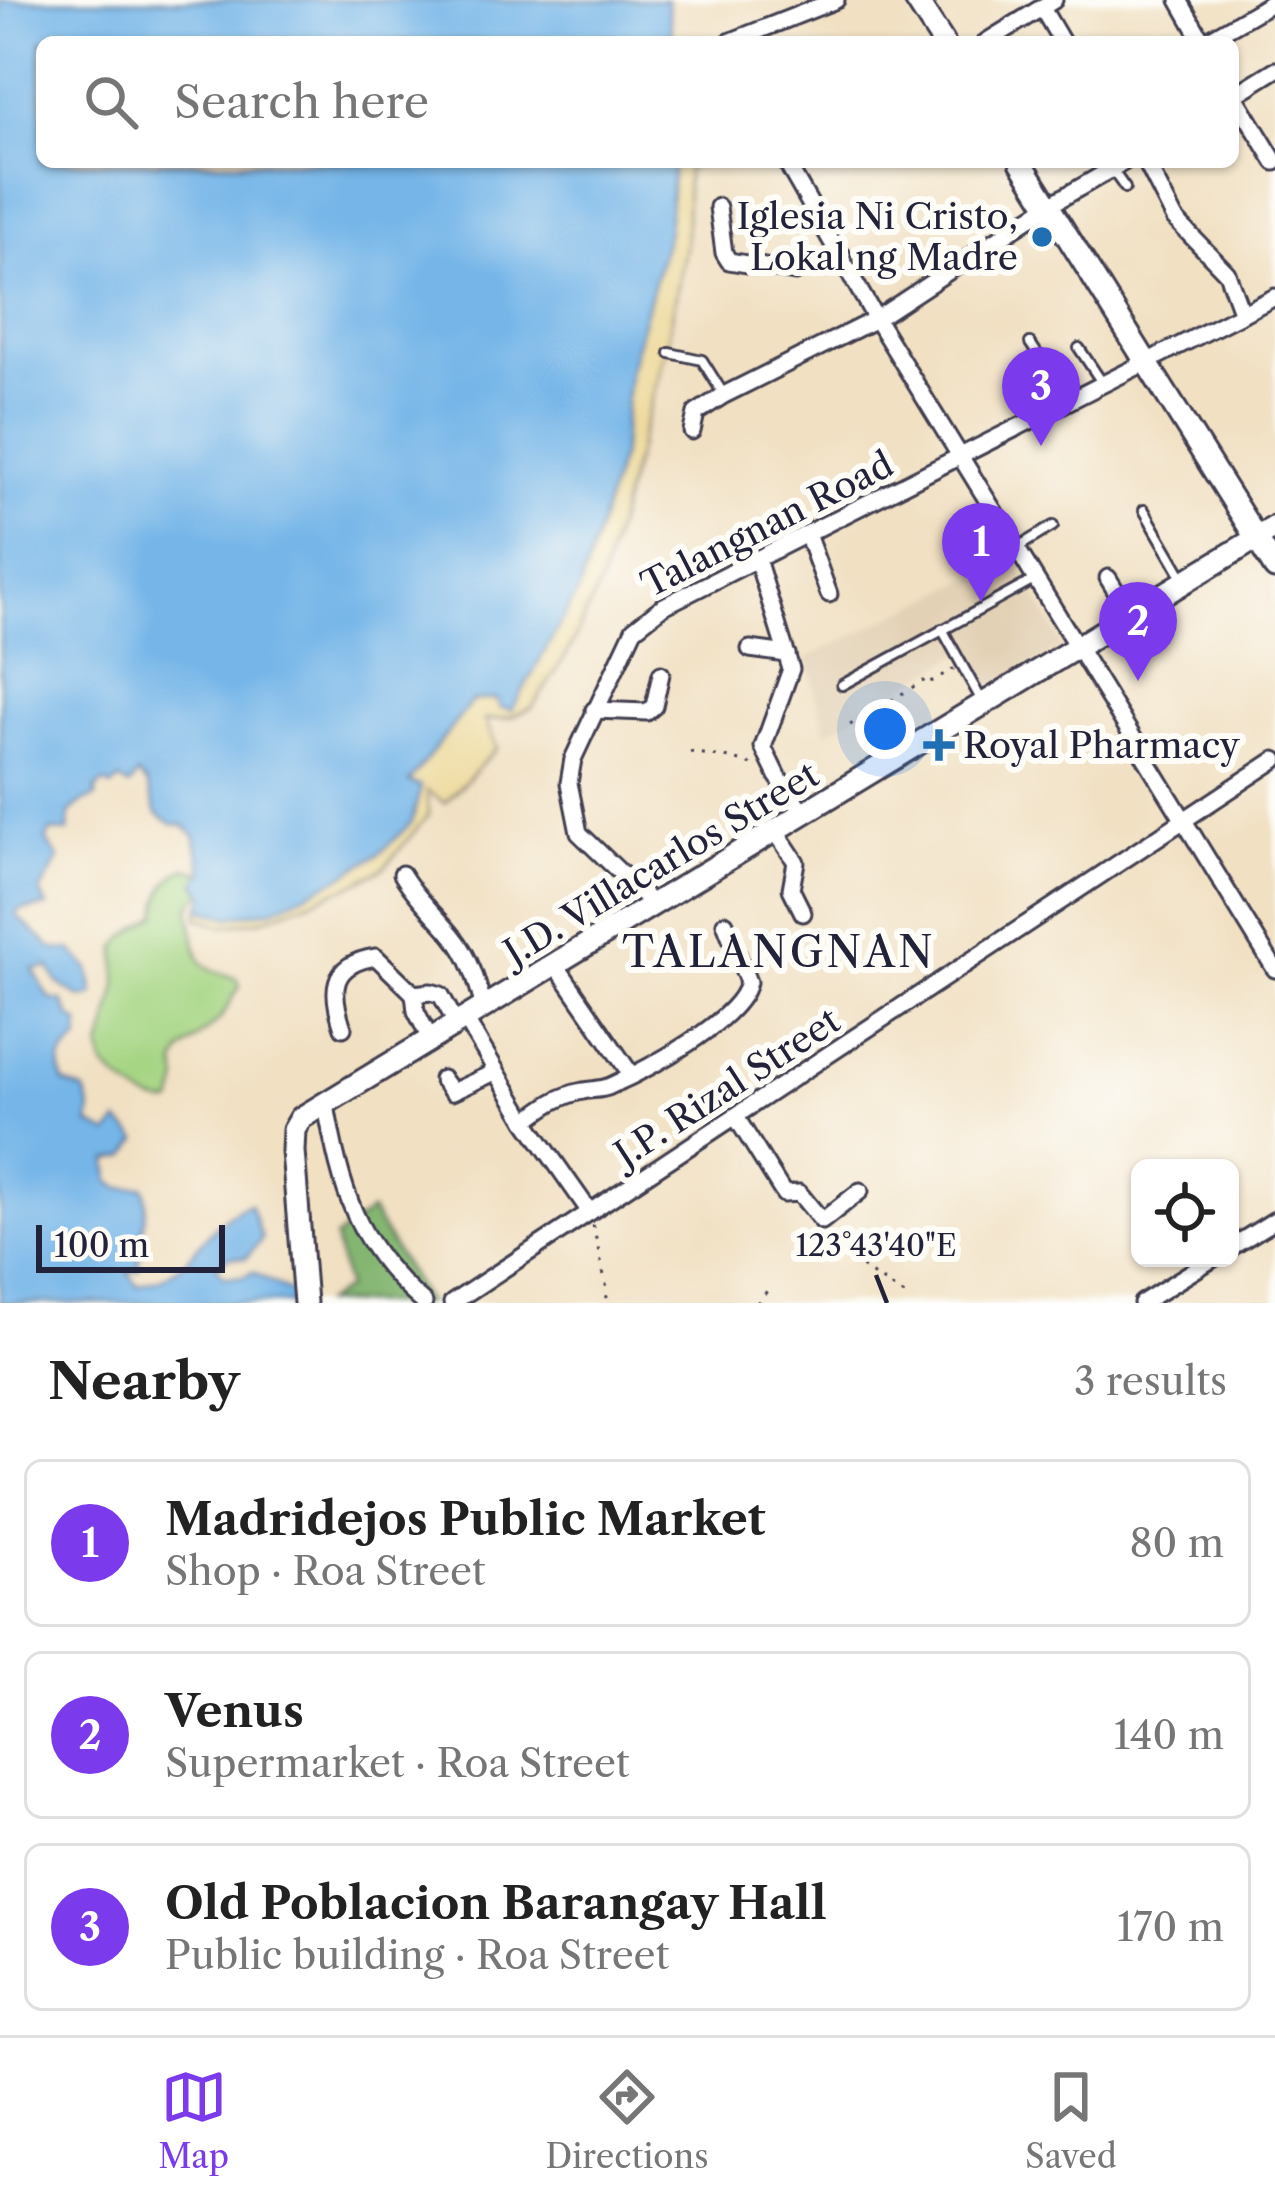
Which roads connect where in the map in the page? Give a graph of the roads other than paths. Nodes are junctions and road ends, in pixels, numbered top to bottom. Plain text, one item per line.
1 (836, 0) edge
2 (916, 0) edge
3 (1179, 0) edge
4 (1275, 1) edge
5 (1048, 4) edge
6 (744, 36) edge
7 (939, 36) edge
8 (996, 36) edge
9 (1060, 36) edge
10 (1200, 36) edge
11 (1214, 36) edge
12 (1275, 70) edge
13 (1239, 91) edge
14 (1239, 102) edge
15 (1275, 162) edge
16 (790, 168) edge
17 (1025, 168) edge
18 (1114, 168) edge
19 (1119, 168) edge
20 (1149, 168) edge
21 (1125, 188) dead end
22 (1048, 206) junction
23 (718, 207) dead end
24 (842, 255) junction
25 (1275, 297) edge
26 (1242, 314) junction
27 (876, 319) junction
28 (1030, 343) dead end
29 (1079, 348) dead end
30 (670, 353) dead end
31 (1148, 362) junction
32 (1104, 385) junction
33 (724, 394) junction
34 (1070, 402) junction
35 (692, 431) dead end
36 (961, 458) junction
37 (1144, 510) dead end
38 (1053, 526) dead end
39 (1266, 532) edge
40 (807, 535) junction
41 (1017, 548) junction
42 (757, 560) junction
43 (1275, 568) edge
44 (1108, 578) dead end
45 (1036, 579) junction
46 (1186, 582) junction
47 (829, 594) dead end
48 (1131, 616) junction
49 (942, 629) junction
50 (750, 649) dead end
51 (1078, 649) junction
52 (787, 654) junction
53 (661, 674) dead end
54 (842, 685) dead end
55 (985, 706) junction
56 (594, 710) junction
57 (1275, 760) edge
58 (805, 815) junction
59 (1184, 821) junction
60 (776, 832) junction
61 (402, 874) dead end
62 (655, 906) junction
63 (803, 914) dead end
64 (725, 923) dead end
65 (556, 965) junction
66 (1275, 969) edge
67 (414, 994) junction
68 (469, 1018) junction
69 (344, 1028) dead end
70 (431, 1041) junction
71 (495, 1072) junction
72 (630, 1073) junction
73 (442, 1078) dead end
74 (326, 1105) junction
75 (736, 1118) junction
76 (526, 1121) junction
77 (860, 1191) dead end
78 (590, 1212) junction
79 (1275, 1220) edge
80 (1239, 1242) edge
81 (1200, 1267) edge
82 (305, 1303) edge
83 (424, 1303) edge
84 (452, 1303) edge
85 (1142, 1303) edge

1 - 6 street
2 - 7 street
3 - 10 street
4 - 11 street
5 - 8 street
5 - 9 street
12 - 13 street
14 - 15 street
16 - 24 street
17 - 22 street
18 - 22 street
19 - 21 lane
20 - 26 street
22 - 27 street
22 - 31 street
23 - 24 street
24 - 27 street
25 - 26 street, Talangnan Road
26 - 31 street, Talangnan Road
27 - 33 street
27 - 36 street
28 - 34 lane
29 - 32 lane
30 - 33 lane
31 - 32 street, Talangnan Road
31 - 39 street
32 - 34 street, Talangnan Road
33 - 35 street
34 - 36 street, Talangnan Road
36 - 40 street, Talangnan Road
36 - 41 street
37 - 46 lane
38 - 41 lane
39 - 43 street
39 - 46 street, J.D. Villacarlos Street
40 - 42 street, Talangnan Road
40 - 47 street
41 - 45 street
42 - 52 street
42 - 56 street, Talangnan Road
44 - 48 street
45 - 49 lane
45 - 51 street
46 - 48 street, J.D. Villacarlos Street
48 - 51 street, J.D. Villacarlos Street
49 - 54 lane
49 - 55 lane
50 - 52 street
51 - 55 street, J.D. Villacarlos Street
51 - 59 street
52 - 58 street
53 - 56 street
55 - 58 street, J.D. Villacarlos Street
56 - 62 street, Talangnan Road
57 - 59 street, J.P. Rizal Street
58 - 60 street, J.D. Villacarlos Street
59 - 66 street
59 - 75 street, J.P. Rizal Street
60 - 62 street, J.D. Villacarlos Street
60 - 63 street
61 - 68 street
62 - 65 street, J.D. Villacarlos Street
64 - 72 street
65 - 68 street, J.D. Villacarlos Street
65 - 72 street
67 - 68 street
67 - 69 street
67 - 70 street
68 - 70 street, J.D. Villacarlos Street
68 - 71 street
70 - 74 street, J.D. Villacarlos Street
71 - 73 street
71 - 76 street
72 - 76 street
74 - 82 street
74 - 83 street
75 - 77 street
75 - 78 street, J.P. Rizal Street
76 - 78 street
78 - 84 street, J.P. Rizal Street
79 - 80 street
81 - 85 street

